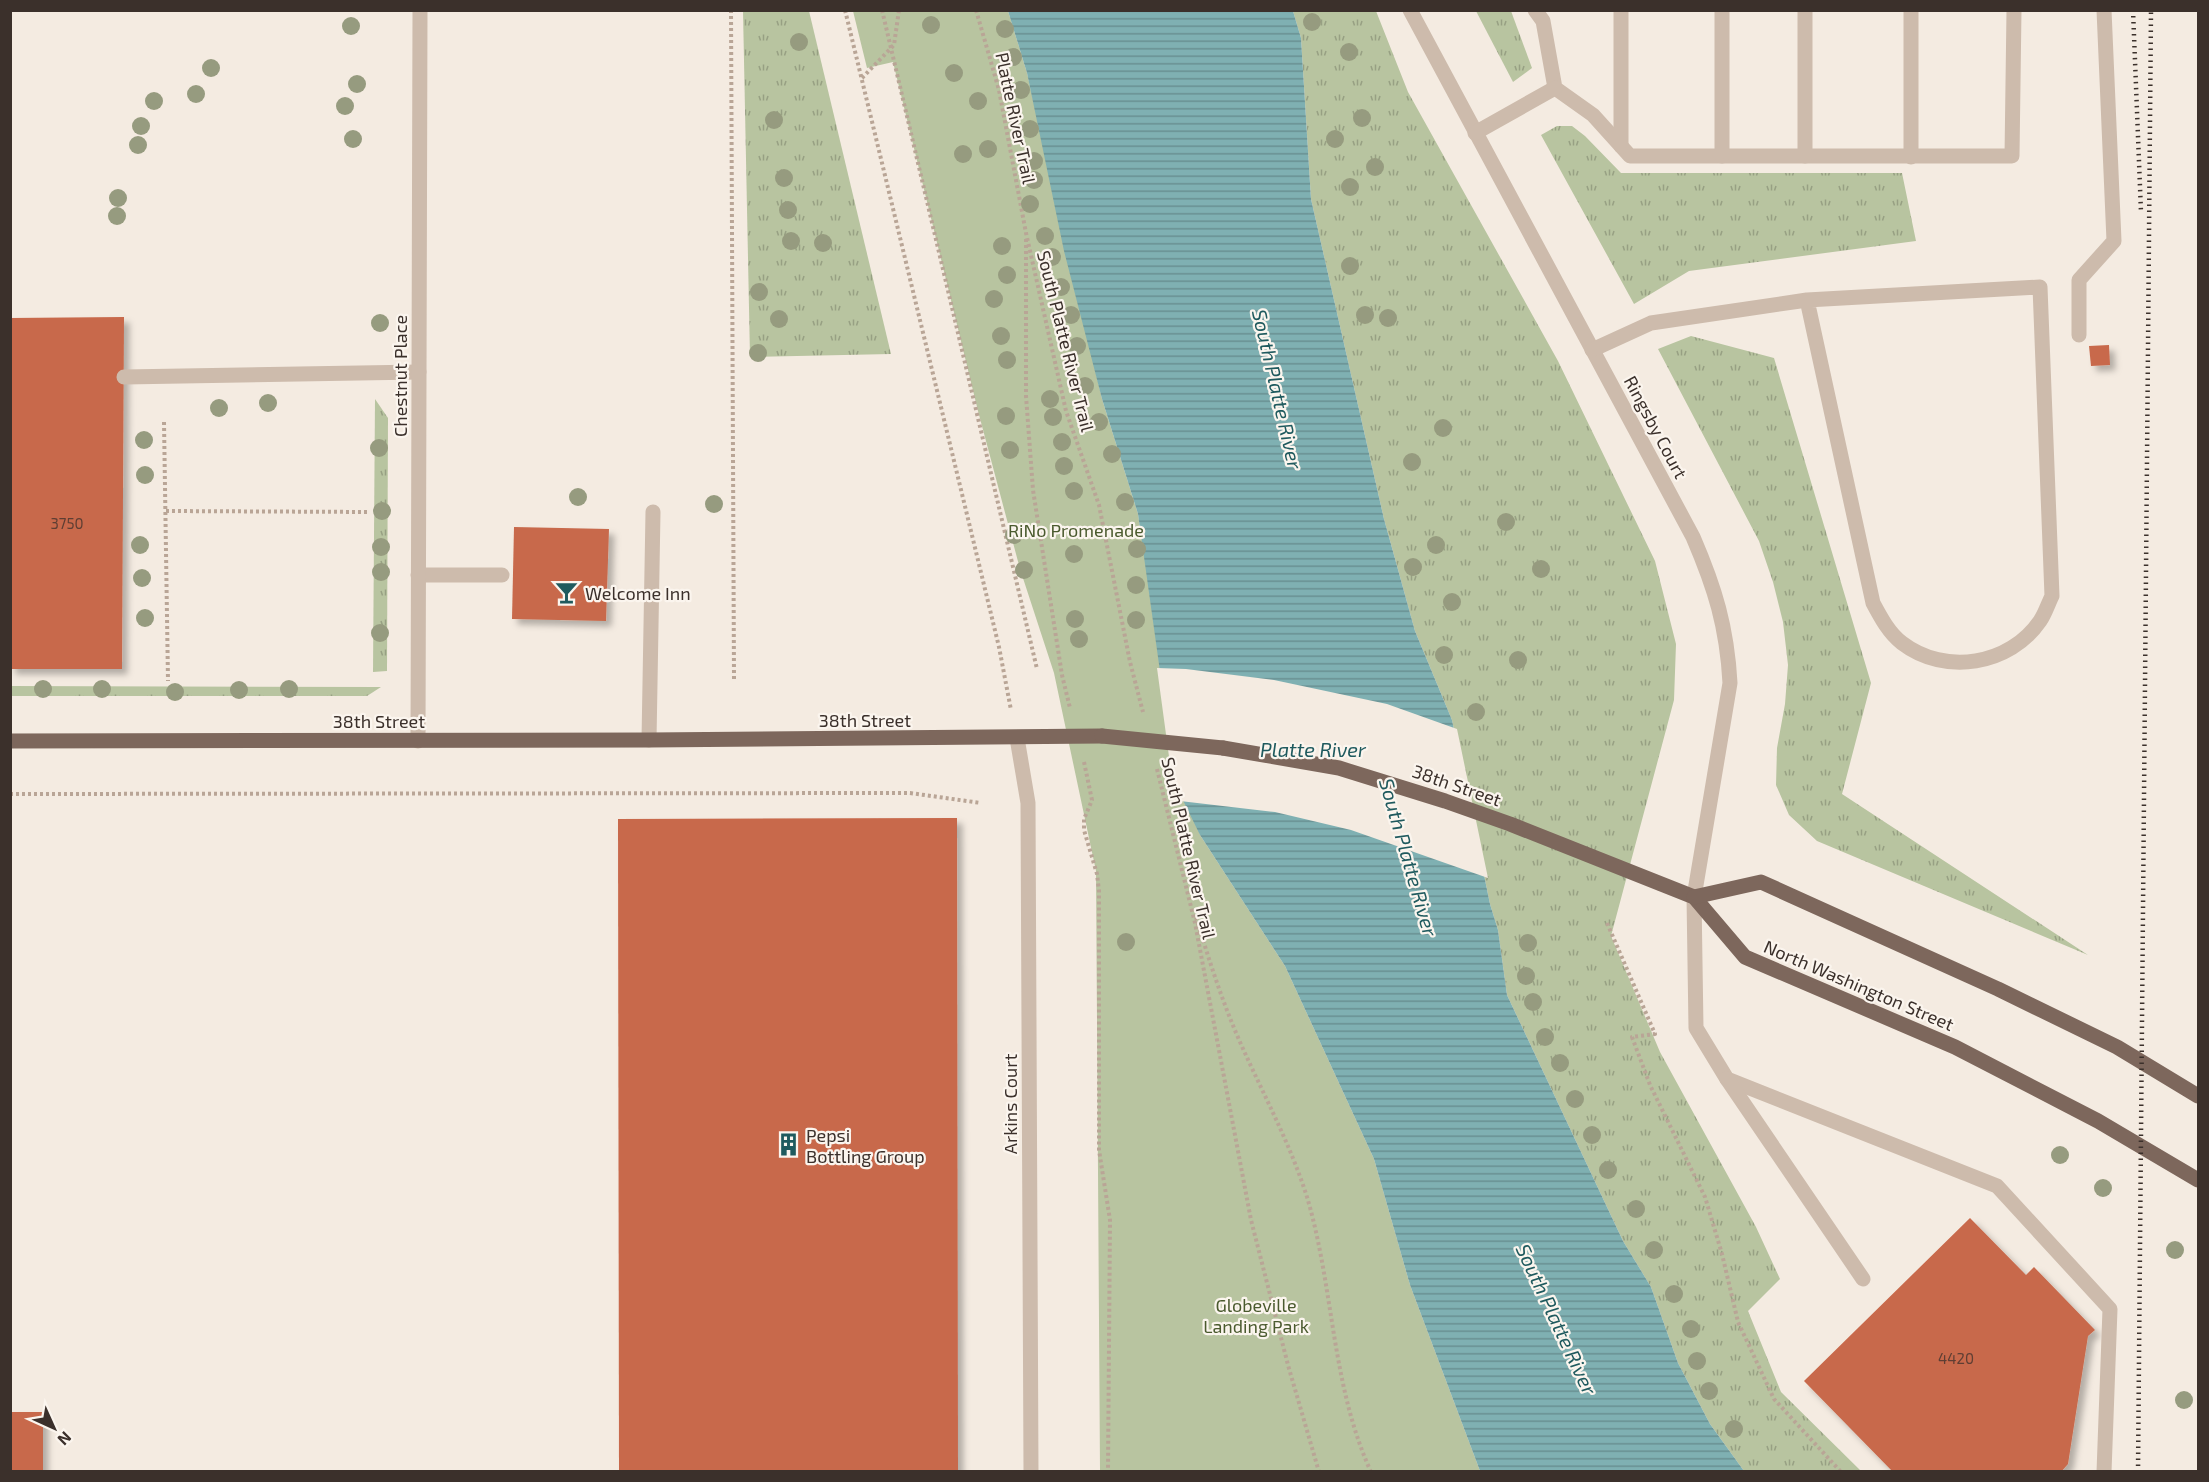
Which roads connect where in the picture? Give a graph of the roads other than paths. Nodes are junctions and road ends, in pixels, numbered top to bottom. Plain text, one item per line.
1 (420, 10) edge
2 (1410, 10) edge
3 (1535, 10) edge
4 (1621, 10) edge
5 (1722, 10) edge
6 (1805, 10) edge
7 (1911, 10) edge
8 (2014, 10) edge
9 (2104, 10) edge
10 (1555, 88) junction
11 (1475, 133) junction
12 (1621, 146) junction
13 (1722, 156) junction
14 (1805, 156) junction
15 (1911, 157) junction
16 (1807, 300) junction
17 (2079, 335) dead end
18 (1592, 350) junction
19 (419, 372) junction
20 (124, 377) dead end
21 (653, 512) dead end
22 (418, 574) junction
23 (502, 575) dead end
24 (1017, 738) junction
25 (649, 740) junction
26 (10, 741) edge
27 (418, 741) junction
28 (1694, 897) junction
29 (1727, 1079) junction
30 (2199, 1096) edge
31 (2199, 1180) edge
32 (1863, 1279) dead end
33 (1031, 1472) edge
34 (2104, 1472) edge

1 - 19 street, Chestnut Place
2 - 11 street, Ringsby Court
3 - 10 street
4 - 12 street
5 - 13 street
6 - 14 street
7 - 15 street
8 - 15 street
9 - 17 street
10 - 11 street
10 - 12 street
11 - 18 street, Ringsby Court
12 - 13 street
13 - 14 street
14 - 15 street
16 - 16 street
16 - 18 street
18 - 28 street, Ringsby Court
19 - 20 street
19 - 22 street, Chestnut Place
21 - 25 street
22 - 23 street
22 - 27 street, Chestnut Place
24 - 25 main road, 38th Street
24 - 28 main road, 38th Street, bridge
24 - 33 street, Arkins Court
25 - 27 main road, 38th Street
26 - 27 main road, 38th Street
28 - 29 street, Ringsby Court
28 - 30 main road
28 - 31 main road, North Washington Street
29 - 32 street, Ringsby Court
29 - 34 street

